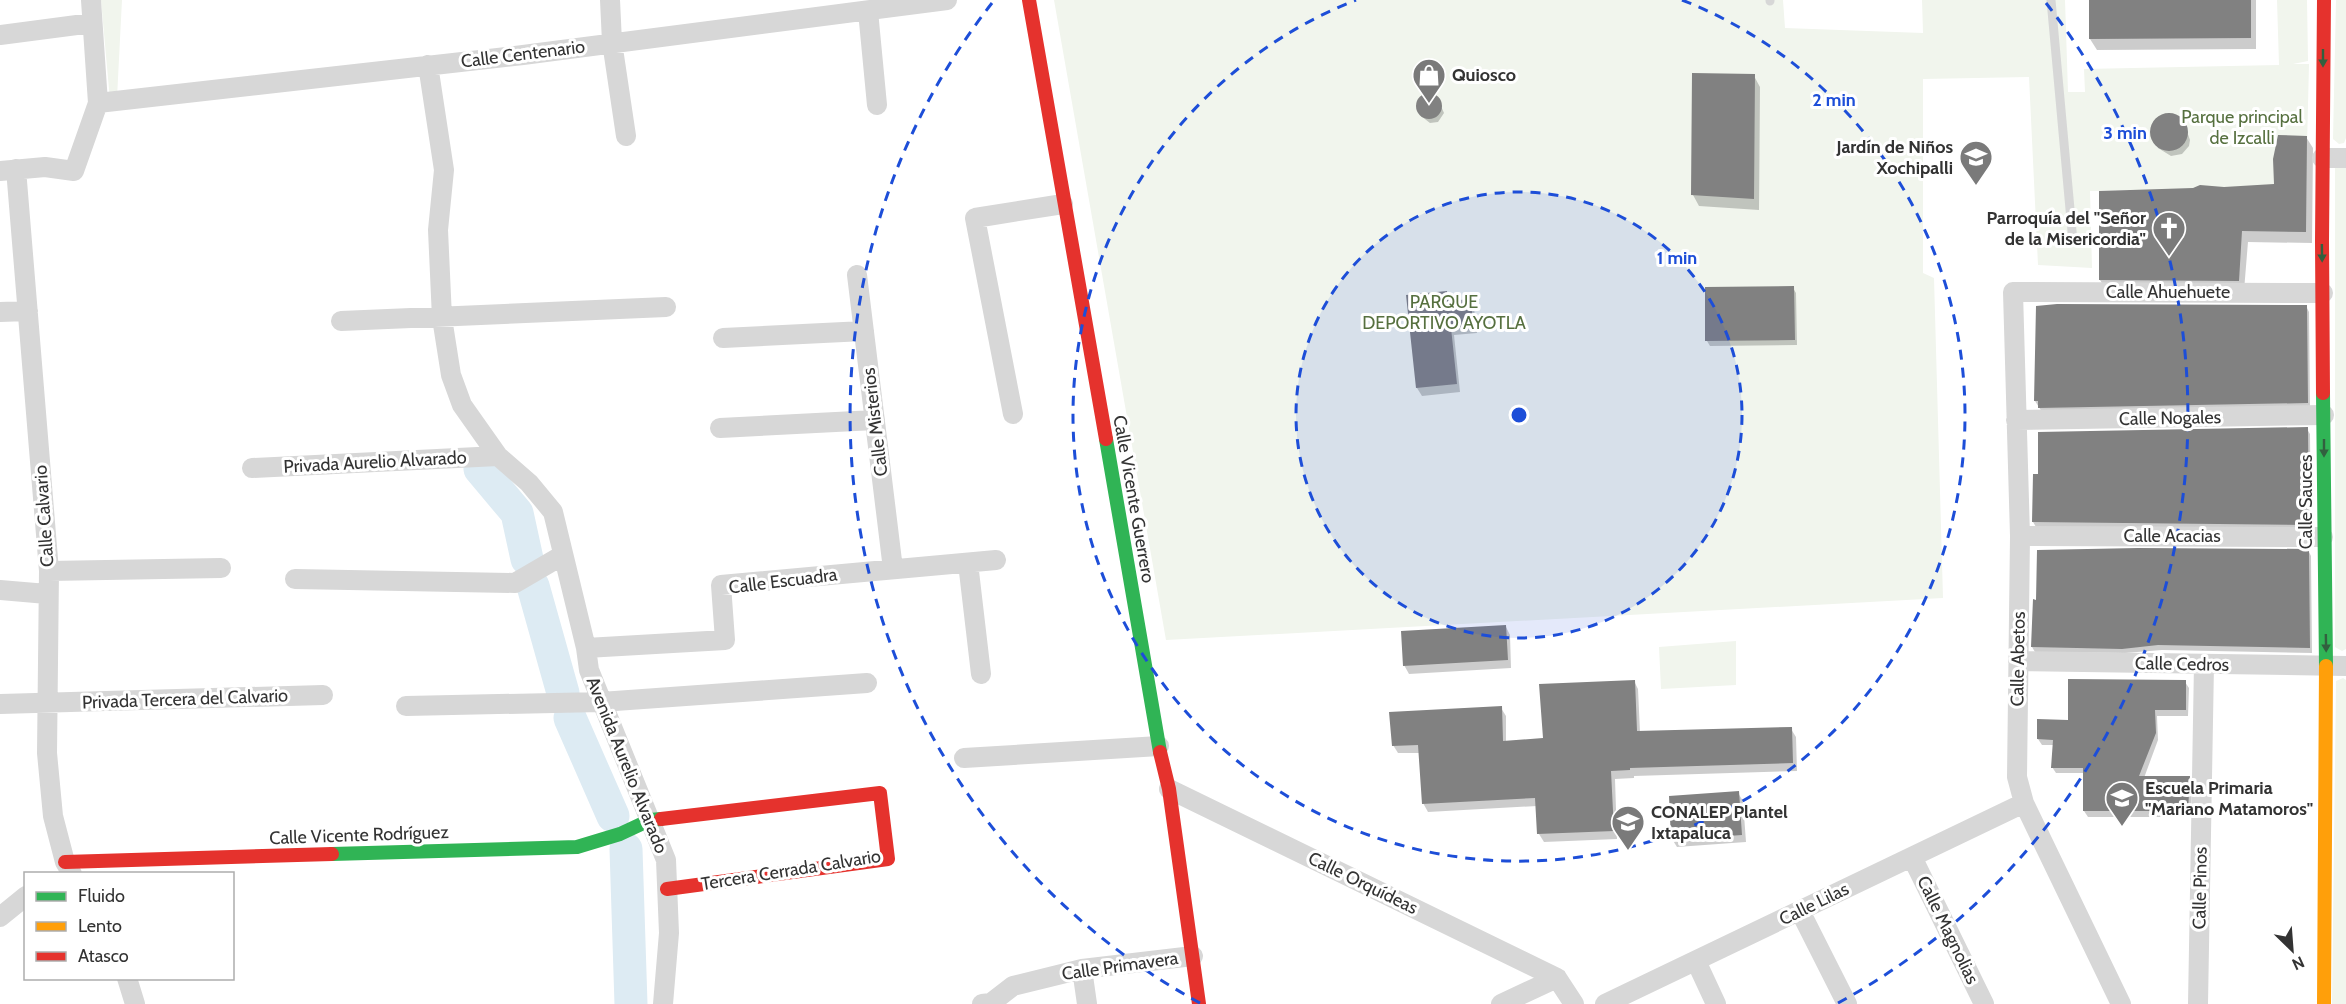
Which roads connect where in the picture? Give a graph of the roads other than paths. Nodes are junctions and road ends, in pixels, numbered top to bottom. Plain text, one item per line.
1 (91, 0) edge
2 (610, 0) edge
3 (947, 0) edge
4 (1029, 0) edge
5 (2051, 0) edge
6 (2324, 0) edge
7 (868, 11) junction
8 (92, 23) junction
9 (0, 35) edge
10 (612, 42) junction
11 (428, 65) junction
12 (98, 103) junction
13 (877, 105) dead end
14 (626, 136) dead end
15 (2322, 158) junction
16 (2346, 158) edge
17 (8, 170) edge
18 (1064, 204) junction
19 (2073, 242) dead end
20 (857, 275) dead end
21 (2013, 292) joint
22 (2323, 293) junction
23 (666, 308) dead end
24 (28, 311) junction
25 (0, 312) edge
26 (442, 318) junction
27 (341, 321) dead end
28 (864, 331) junction
29 (723, 338) dead end
30 (1013, 414) dead end
31 (2324, 415) junction
32 (875, 420) junction
33 (2016, 420) junction
34 (720, 428) dead end
35 (498, 456) junction
36 (252, 468) dead end
37 (2020, 536) junction
38 (2323, 537) junction
39 (563, 555) junction
40 (996, 560) dead end
41 (968, 563) junction
42 (221, 568) dead end
43 (893, 569) junction
44 (49, 571) junction
45 (295, 579) dead end
46 (0, 590) edge
47 (47, 594) junction
48 (586, 648) junction
49 (2018, 661) junction
50 (2204, 664) junction
51 (2326, 666) junction
52 (2346, 666) edge
53 (981, 674) dead end
54 (867, 683) dead end
55 (323, 695) dead end
56 (601, 702) junction
57 (47, 703) junction
58 (0, 704) edge
59 (406, 706) dead end
60 (1159, 746) junction
61 (964, 758) dead end
62 (1169, 789) junction
63 (880, 793) joint
64 (2024, 803) junction
65 (650, 820) junction
66 (1912, 857) junction
67 (63, 870) edge
68 (667, 889) junction
69 (24, 898) edge
70 (1800, 911) junction
71 (0, 917) edge
72 (1193, 956) junction
73 (1696, 961) junction
74 (1082, 969) junction
75 (1557, 978) junction
76 (128, 980) edge
77 (135, 1004) edge
78 (663, 1004) edge
79 (982, 1004) edge
80 (1087, 1004) edge
81 (1199, 1004) edge
82 (1501, 1004) edge
83 (1574, 1004) edge
84 (1605, 1004) edge
85 (1716, 1004) edge
86 (1848, 1004) edge
87 (1984, 1004) edge
88 (2121, 1004) edge
89 (2198, 1004) edge
90 (2324, 1004) edge

1 - 8 street
2 - 10 street
3 - 7 street, Calle Centenario
4 - 18 street, Calle Vicente Guerrero
5 - 19 lane
6 -> 15 street, Calle Sauces
7 - 10 street, Calle Centenario
7 - 13 street
8 - 9 street
8 - 12 street
10 - 11 street, Calle Centenario
10 - 14 street
11 - 12 street, Calle Centenario
11 - 26 street, Avenida Aurelio Alvarado
12 - 17 street
15 - 16 street
15 -> 22 street, Calle Sauces
17 - 24 street, Calle Calvario
18 - 30 street
18 - 60 street, Calle Vicente Guerrero
20 - 28 street, Calle Misterios
21 - 22 street, Calle Ahuehuete
21 - 33 street, Calle Abetos
22 - 31 street, Calle Sauces
23 - 26 street
24 - 25 street
24 - 44 street, Calle Calvario
26 - 27 street
26 - 35 street, Avenida Aurelio Alvarado
28 - 29 street
28 - 32 street, Calle Misterios
31 - 33 street, Calle Nogales
31 -> 38 street, Calle Sauces
32 - 34 street
32 - 43 street, Calle Misterios
33 - 37 street, Calle Abetos
35 - 36 street, Privada Aurelio Alvarado
35 - 39 street, Avenida Aurelio Alvarado
37 - 38 street, Calle Acacias
37 - 49 street, Calle Abetos
38 -> 51 street, Calle Sauces
39 - 45 street
39 - 48 street, Avenida Aurelio Alvarado
40 - 41 street
41 - 43 street
41 - 53 street
42 - 44 street
43 - 48 street, Calle Escuadra
44 - 47 street, Calle Calvario
46 - 47 street
47 - 57 street, Calle Calvario
48 - 56 street, Avenida Aurelio Alvarado
49 - 50 street, Calle Cedros
49 - 64 street, Calle Abetos
50 - 51 street, Calle Cedros
50 - 89 street, Calle Pinos
51 - 52 street, Calle Cedros
51 - 90 street, Calle Sauces
54 - 56 street
55 - 57 street, Privada Tercera del Calvario
56 - 59 street
56 - 65 street, Avenida Aurelio Alvarado
57 - 58 street
57 - 67 street, Calle Calvario
60 - 61 street
60 - 62 street, Calle Vicente Guerrero
62 - 72 street, Calle Vicente Guerrero
62 - 75 street, Calle Orquídeas
63 - 65 street, Calle Vicente Rodríguez
63 - 68 street, Tercera Cerrada Calvario
64 - 66 street, Calle Lilas
64 - 88 street, Calle Abetos
65 - 67 street, Calle Vicente Rodríguez
65 - 68 street, Avenida Aurelio Alvarado
66 - 70 street, Calle Lilas
66 - 87 street, Calle Magnolias
68 - 78 street, Avenida Aurelio Alvarado
69 - 71 street
70 - 73 street, Calle Lilas
70 - 86 street
72 - 74 street, Calle Primavera
72 - 81 street, Calle Vicente Guerrero
73 - 84 street, Calle Lilas
73 - 85 street
74 - 79 street, Calle Primavera
74 - 80 street
75 - 82 street
75 - 83 street
76 - 77 street

